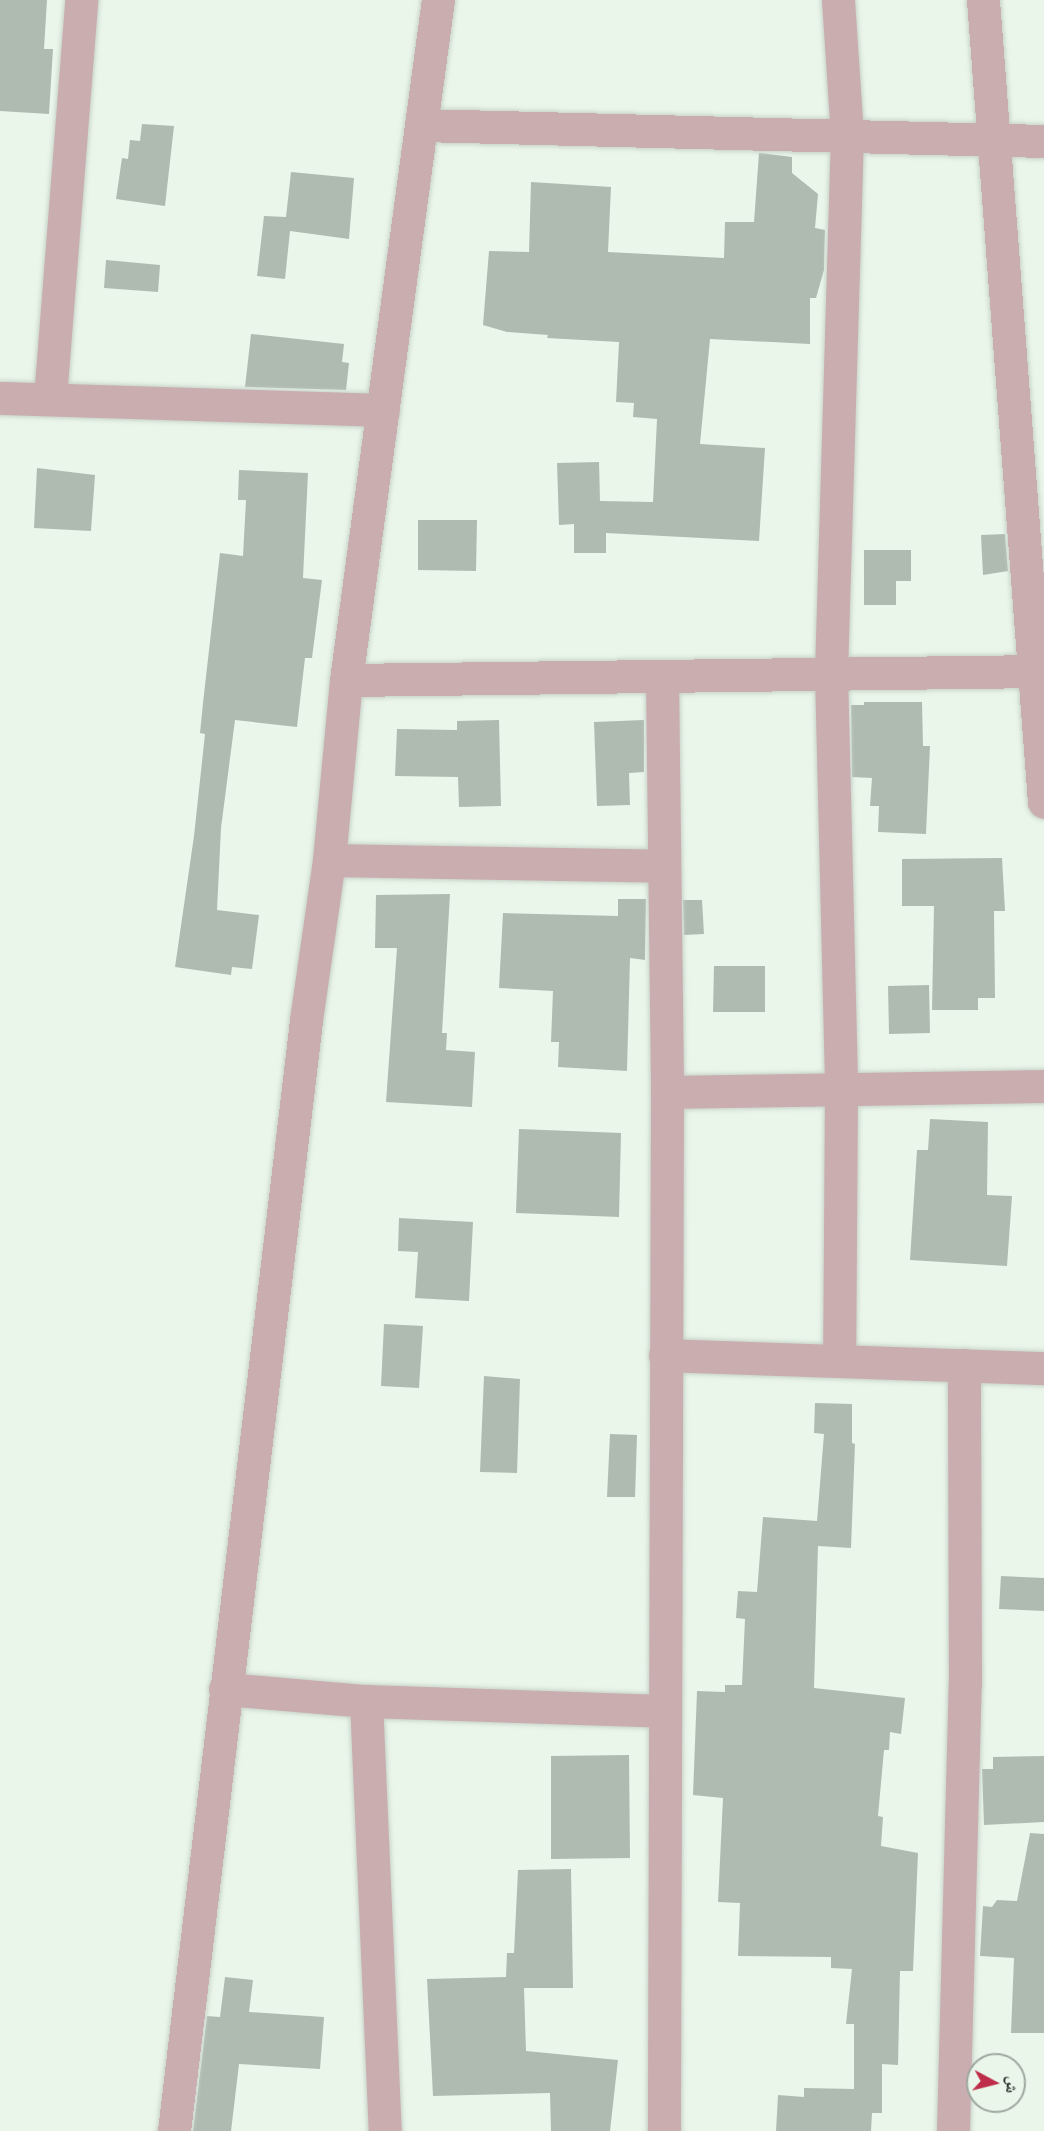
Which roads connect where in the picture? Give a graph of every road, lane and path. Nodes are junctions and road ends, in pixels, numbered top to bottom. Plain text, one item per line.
1 (81, 0) edge
2 (438, 0) edge
3 (838, 0) edge
4 (983, 0) edge
5 (421, 125) junction
6 (847, 134) junction
7 (994, 140) junction
8 (1044, 141) edge
9 (0, 398) edge
10 (50, 398) junction
11 (383, 410) junction
12 (1039, 671) edge
13 (831, 672) junction
14 (662, 676) junction
15 (346, 680) junction
16 (1044, 802) edge
17 (329, 860) junction
18 (662, 866) junction
19 (1044, 1086) edge
20 (841, 1091) junction
21 (667, 1092) junction
22 (666, 1355) junction
23 (839, 1359) junction
24 (964, 1365) junction
25 (1044, 1368) edge
26 (225, 1689) junction
27 (366, 1701) junction
28 (664, 1711) junction
29 (174, 2131) edge
30 (385, 2131) edge
31 (664, 2131) edge
32 (952, 2131) edge

1 - 10 street
2 - 5 street
3 - 6 street
4 - 7 street
5 - 6 street
5 - 11 street
6 - 7 street
6 - 13 street
7 - 8 street
7 - 12 street
9 - 10 street
10 - 11 street
11 - 15 street
12 - 13 street
12 - 16 street
13 - 14 street
13 - 20 street
14 - 15 street
14 - 18 street
15 - 17 street
17 - 18 street
17 - 26 street
18 - 21 street
19 - 20 street
20 - 21 street
20 - 23 street
21 - 22 street
22 - 23 street
22 - 28 street
23 - 24 street
24 - 25 street
24 - 32 street
26 - 27 street
26 - 29 street
27 - 28 street
27 - 30 street
28 - 31 street

